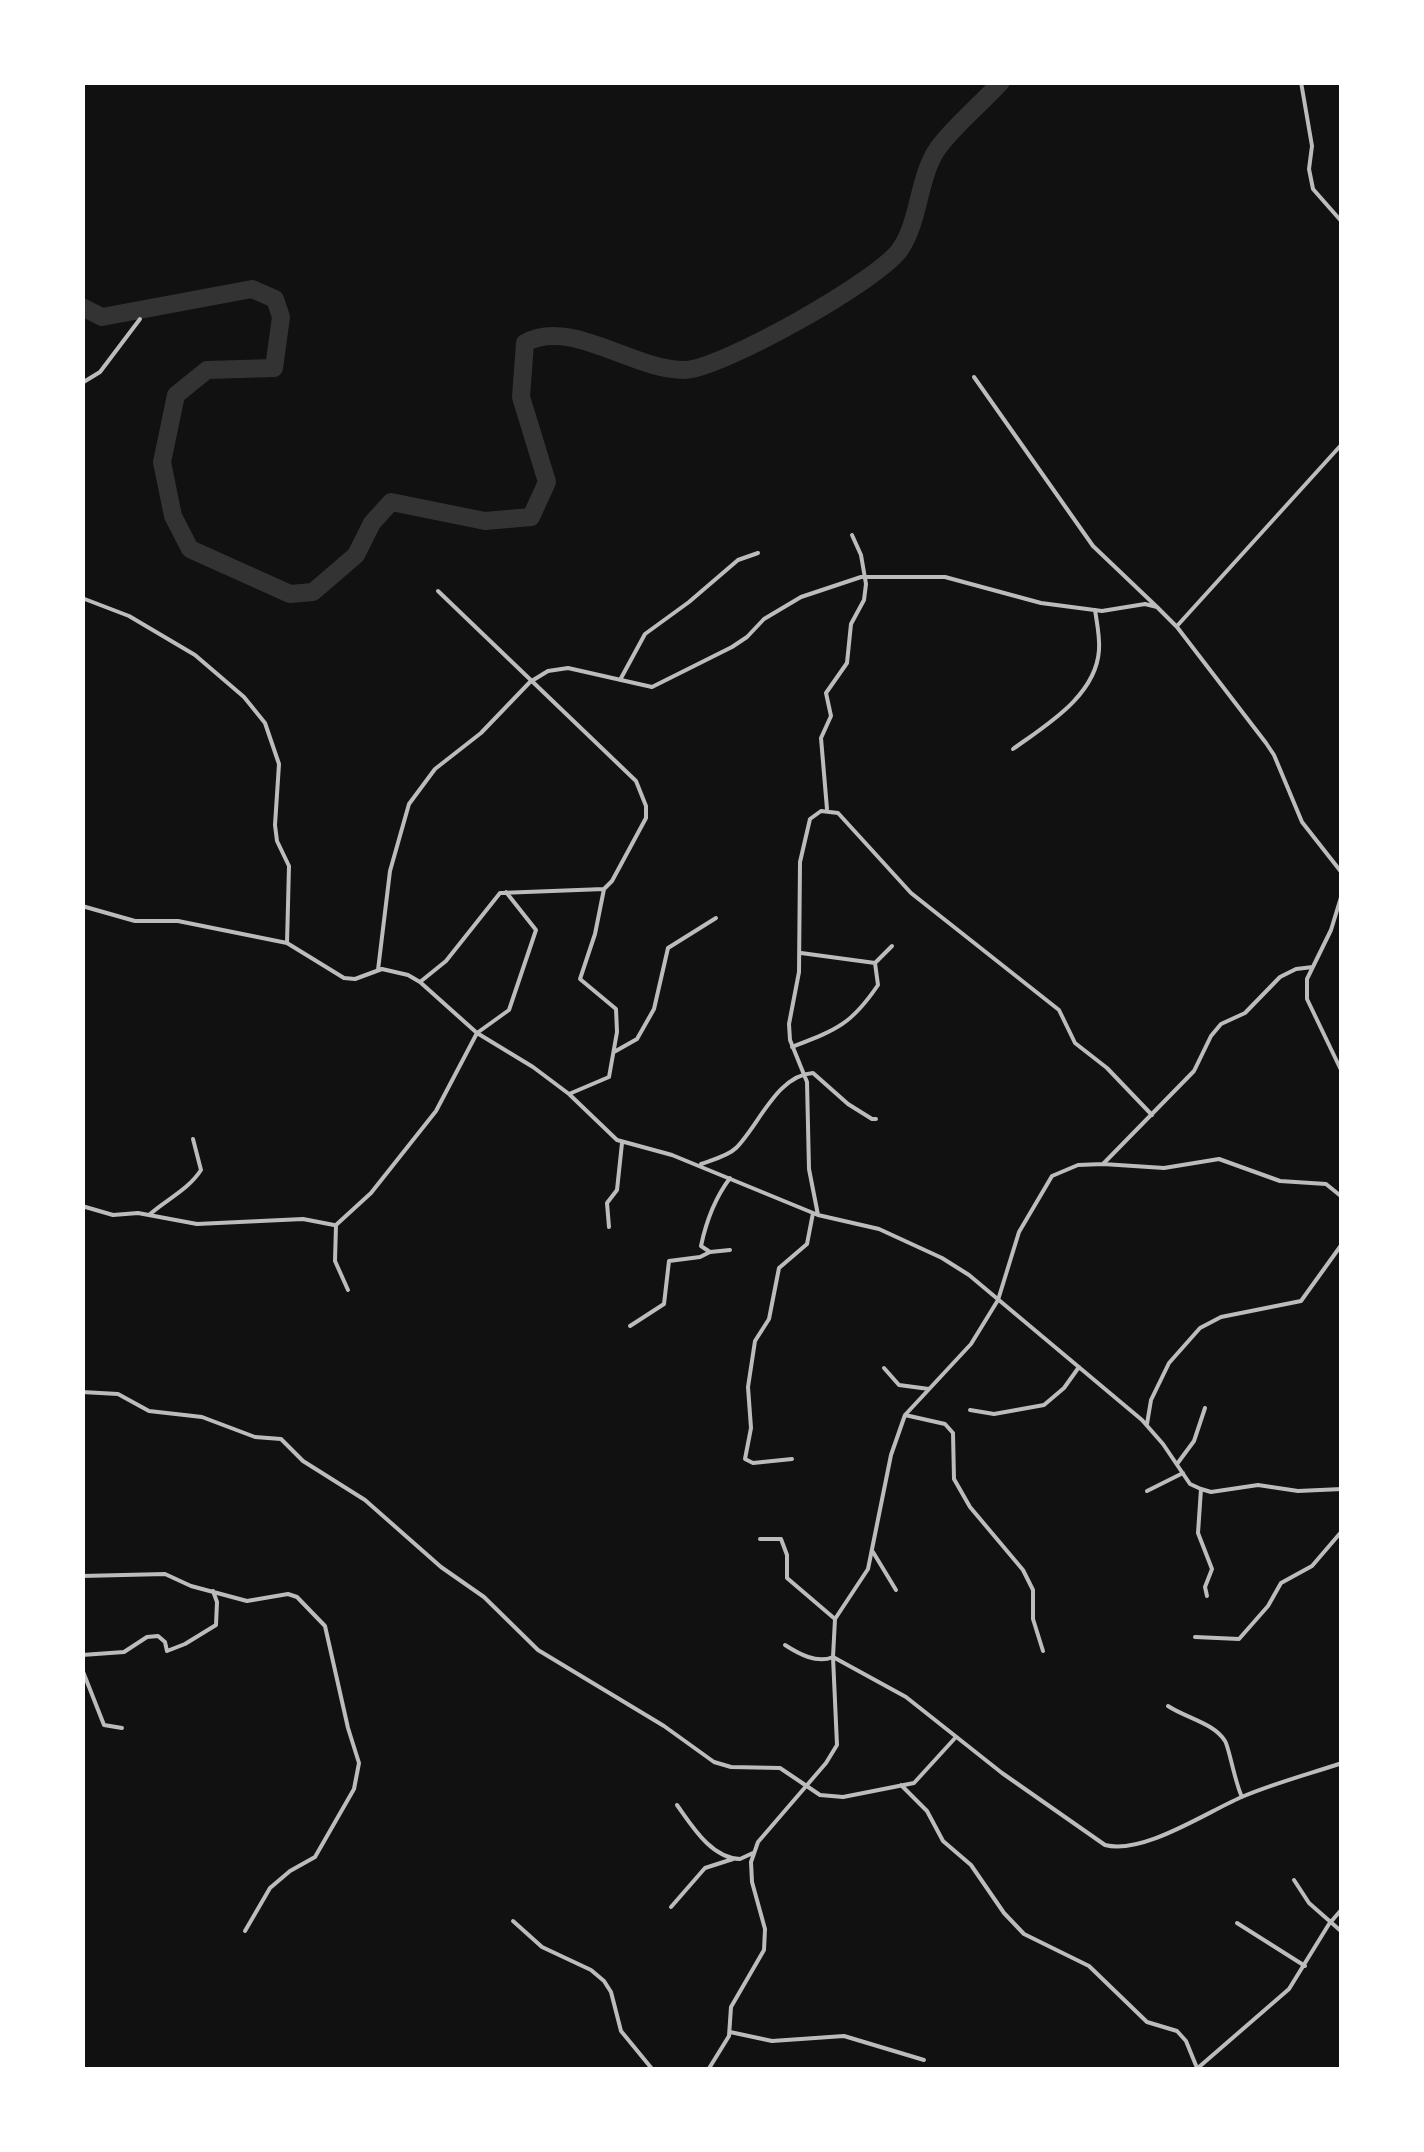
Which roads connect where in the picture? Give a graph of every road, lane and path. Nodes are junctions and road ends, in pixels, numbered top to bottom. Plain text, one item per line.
1 (1302, 82) edge
2 (1342, 222) edge
3 (140, 319) dead end
4 (974, 377) dead end
5 (82, 382) edge
6 (1342, 444) edge
7 (852, 535) dead end
8 (758, 553) dead end
9 (865, 577) junction
10 (438, 591) dead end
11 (82, 598) edge
12 (1157, 607) junction
13 (1096, 610) junction
14 (1176, 627) junction
15 (620, 680) junction
16 (530, 682) junction
17 (1013, 749) dead end
18 (827, 811) junction
19 (1342, 873) edge
20 (604, 889) junction
21 (506, 892) junction
22 (1342, 894) edge
23 (82, 906) edge
24 (716, 918) dead end
25 (287, 943) junction
26 (892, 946) dead end
27 (799, 953) junction
28 (875, 963) junction
29 (1313, 967) junction
30 (378, 970) junction
31 (420, 982) junction
32 (476, 1034) junction
33 (792, 1046) junction
34 (614, 1052) junction
35 (1342, 1072) edge
36 (804, 1073) junction
37 (569, 1094) junction
38 (1152, 1115) junction
39 (876, 1118) dead end
40 (193, 1138) dead end
41 (622, 1143) junction
42 (699, 1164) junction
43 (1103, 1164) junction
44 (730, 1178) junction
45 (1342, 1197) edge
46 (82, 1206) edge
47 (816, 1214) junction
48 (150, 1215) junction
49 (336, 1225) junction
50 (609, 1227) dead end
51 (1342, 1244) edge
52 (730, 1250) dead end
53 (710, 1252) junction
54 (348, 1290) dead end
55 (998, 1300) junction
56 (630, 1326) dead end
57 (1079, 1367) junction
58 (884, 1368) dead end
59 (929, 1390) junction
60 (82, 1392) edge
61 (1205, 1408) dead end
62 (970, 1410) dead end
63 (905, 1416) junction
64 (1146, 1425) junction
65 (792, 1460) dead end
66 (1177, 1464) junction
67 (1183, 1473) junction
68 (1201, 1489) junction
69 (1342, 1489) edge
70 (1147, 1490) dead end
71 (1342, 1531) edge
72 (760, 1539) dead end
73 (873, 1552) junction
74 (82, 1576) edge
75 (211, 1590) junction
76 (896, 1590) dead end
77 (228, 1595) junction
78 (1207, 1596) dead end
79 (217, 1602) junction
80 (834, 1619) junction
81 (1196, 1637) dead end
82 (786, 1645) dead end
83 (1043, 1652) dead end
84 (82, 1655) edge
85 (833, 1658) junction
86 (82, 1669) edge
87 (1168, 1706) dead end
88 (122, 1728) dead end
89 (956, 1736) junction
90 (1342, 1762) edge
91 (901, 1786) junction
92 (806, 1787) junction
93 (1242, 1797) junction
94 (676, 1805) dead end
95 (753, 1853) junction
96 (733, 1860) junction
97 (1294, 1880) dead end
98 (671, 1908) dead end
99 (1342, 1909) edge
100 (514, 1921) dead end
101 (1237, 1923) dead end
102 (1329, 1924) junction
103 (245, 1931) dead end
104 (1342, 1932) edge
105 (1305, 1966) junction
106 (730, 2032) junction
107 (924, 2060) dead end
108 (1196, 2069) edge
109 (653, 2070) edge
110 (708, 2070) edge

1 - 2 street
3 - 5 street
4 - 12 street
6 - 14 street
7 - 9 street
8 - 15 street
9 - 13 street
9 - 15 street
9 - 18 street
10 - 16 street
11 - 25 street
12 - 13 street
12 - 14 street
13 - 17 street
14 - 19 street
15 - 16 street
16 - 20 street
16 - 30 street
18 - 27 street
18 - 38 street
20 - 21 street
20 - 34 street
21 - 31 street
21 - 32 street
22 - 29 street
23 - 25 street
24 - 34 street
25 - 30 street
26 - 28 street
27 - 28 street
27 - 33 street
28 - 33 street
29 - 35 street
29 - 38 street
30 - 31 street
31 - 32 street
32 - 37 street
32 - 49 street
33 - 36 street
34 - 37 street
36 - 39 street
36 - 42 street
36 - 47 street
37 - 41 street
38 - 43 street
40 - 48 street
41 - 42 street
41 - 50 street
42 - 44 street
43 - 45 street
43 - 55 street
44 - 47 street
44 - 53 street
46 - 48 street
47 - 55 street
47 - 65 street
48 - 49 street
49 - 54 street
51 - 64 street
52 - 53 street
53 - 56 street
55 - 57 street
55 - 59 street
57 - 62 street
57 - 64 street
58 - 59 street
59 - 63 street
60 - 92 street
61 - 66 street
63 - 73 street
63 - 83 street
64 - 66 street
66 - 67 street
67 - 68 street
67 - 70 street
68 - 69 street
68 - 78 street
71 - 81 street
72 - 80 street
73 - 76 street
73 - 80 street
74 - 75 street
75 - 77 street
75 - 79 street
77 - 79 street
77 - 103 street
79 - 84 street
80 - 85 street
82 - 85 street
85 - 89 street
85 - 92 street
86 - 88 street
87 - 93 street
89 - 91 street
89 - 93 street
90 - 93 street
91 - 92 street
91 - 108 street
92 - 95 street
94 - 96 street
95 - 96 street
95 - 106 street
96 - 98 street
97 - 102 street
99 - 102 street
100 - 109 street
101 - 105 street
102 - 104 street
102 - 105 street
105 - 108 street
106 - 107 street
106 - 110 street

